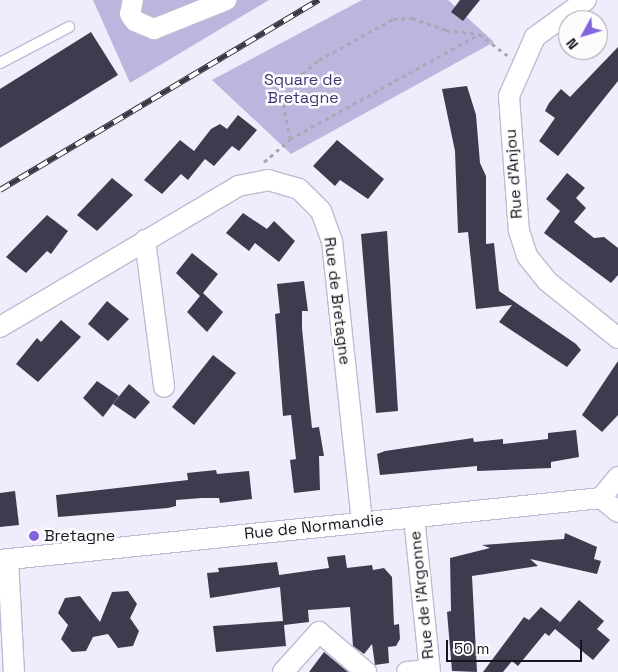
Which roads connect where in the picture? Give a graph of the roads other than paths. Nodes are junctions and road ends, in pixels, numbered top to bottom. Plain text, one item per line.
1 (133, 0) edge
2 (226, 0) edge
3 (586, 0) edge
4 (70, 27) dead end
5 (0, 63) edge
6 (145, 240) junction
7 (0, 327) edge
8 (618, 338) edge
9 (164, 387) dead end
10 (618, 477) edge
11 (601, 498) junction
12 (618, 512) edge
13 (414, 517) junction
14 (362, 521) junction
15 (4, 559) edge
16 (430, 671) edge
17 (14, 672) edge
18 (283, 672) edge
19 (366, 672) edge
20 (407, 672) edge

1 - 2 street
3 - 8 street, Rue d'Anjou
4 - 5 lane
6 - 7 street, Rue de Bretagne
6 - 9 street
6 - 14 street, Rue de Bretagne
10 - 11 street
11 - 12 street
11 - 13 street, Rue de Normandie
13 - 14 street, Rue de Normandie
13 - 16 street, Rue de l'Argonne
14 - 15 street, Rue de Normandie
15 - 17 street
16 - 20 street
18 - 19 street

